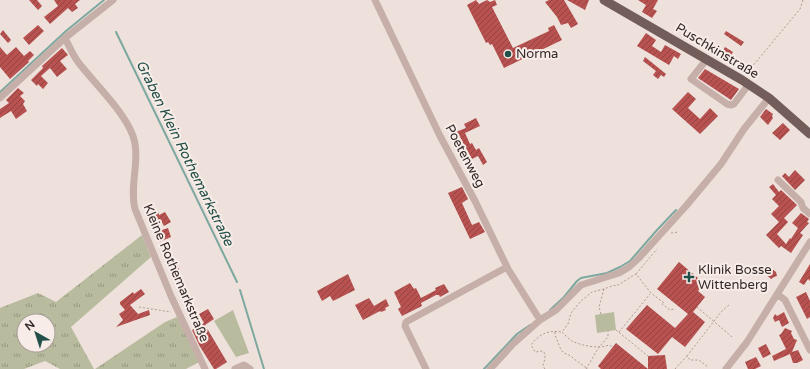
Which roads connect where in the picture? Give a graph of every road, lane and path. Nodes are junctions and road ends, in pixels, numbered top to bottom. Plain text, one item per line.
1 (113, 0) edge
2 (375, 0) edge
3 (604, 0) edge
4 (803, 0) edge
5 (65, 38) junction
6 (707, 59) junction
7 (745, 82) junction
8 (0, 98) edge
9 (769, 98) junction
10 (810, 134) edge
11 (778, 180) dead end
12 (810, 214) edge
13 (678, 232) dead end
14 (670, 233) dead end
15 (810, 242) edge
16 (658, 247) dead end
17 (507, 267) junction
18 (636, 274) junction
19 (604, 289) junction
20 (651, 293) junction
21 (777, 294) junction
22 (729, 305) dead end
23 (139, 307) dead end
24 (697, 307) dead end
25 (674, 309) dead end
26 (178, 312) junction
27 (601, 314) dead end
28 (540, 320) junction
29 (714, 322) junction
30 (616, 330) dead end
31 (556, 331) junction
32 (608, 331) dead end
33 (562, 332) junction
34 (619, 332) junction
35 (732, 336) dead end
36 (599, 347) junction
37 (613, 347) dead end
38 (810, 350) edge
39 (648, 356) dead end
40 (687, 356) junction
41 (708, 367) dead end
42 (205, 369) edge
43 (235, 369) edge
44 (250, 369) edge
45 (426, 369) edge
46 (490, 369) edge
47 (545, 369) edge
48 (587, 369) edge
49 (675, 369) edge
50 (726, 369) edge

1 - 5 street
2 - 17 street, Poetenweg
3 - 6 main road, Puschkinstraße
4 - 7 path
5 - 8 street
5 - 26 street, Kleine Rothemarkstraße
6 - 7 main road, Puschkinstraße
6 - 7 street
7 - 9 main road, Puschkinstraße
9 - 10 main road, Puschkinstraße
9 - 28 street
11 - 12 street
13 - 14 path
15 - 21 street
16 - 18 path
17 - 28 street, Poetenweg
17 - 45 street
18 - 19 path
18 - 20 path
19 - 27 path
19 - 33 path
20 - 25 path
20 - 34 path
21 - 38 street
21 - 50 street
22 - 29 path
23 - 26 path
24 - 29 path
26 - 42 street, Kleine Rothemarkstraße
28 - 46 street
29 - 35 path
29 - 40 path
30 - 34 path
31 - 33 path
31 - 47 path
31 - 48 path
32 - 36 path
33 - 36 path
34 - 39 path
36 - 37 path
36 - 48 path
40 - 41 path
40 - 49 path
43 - 44 street

